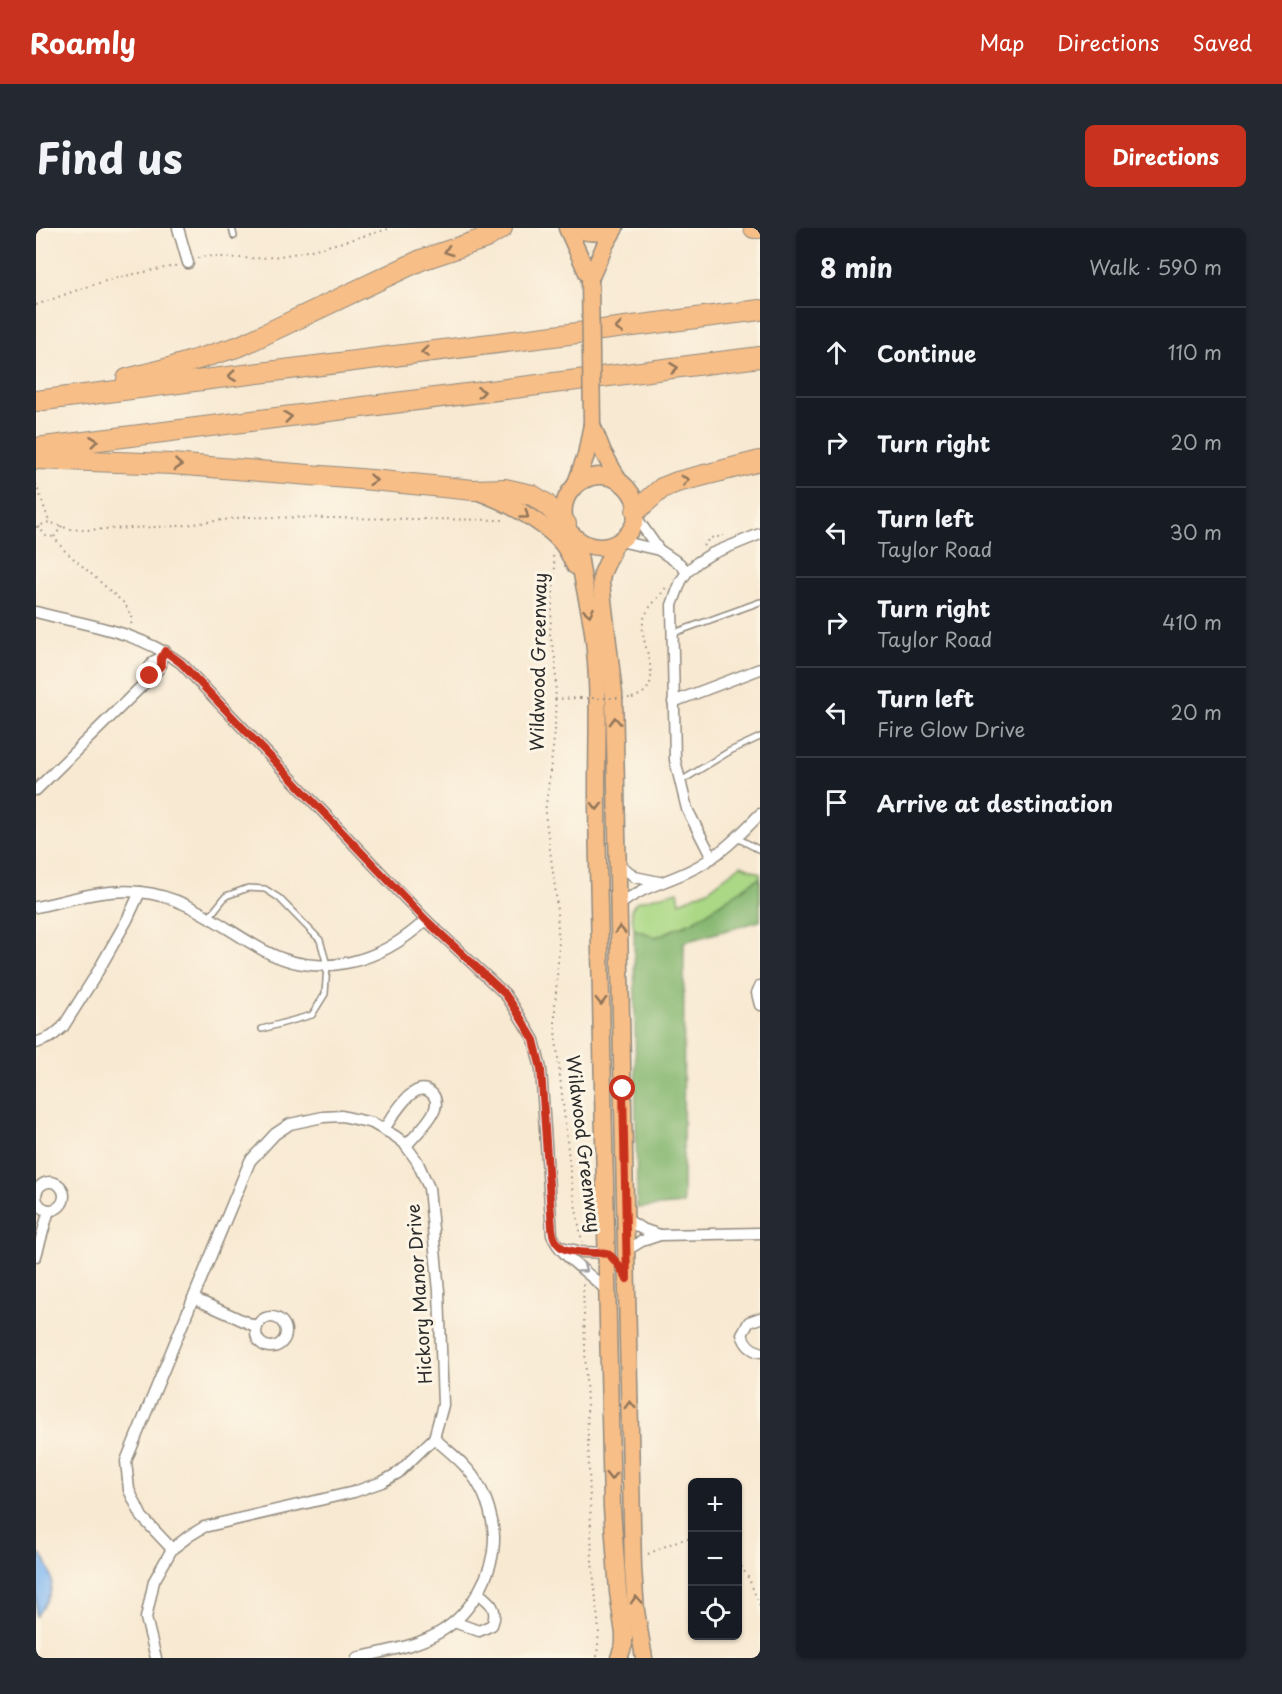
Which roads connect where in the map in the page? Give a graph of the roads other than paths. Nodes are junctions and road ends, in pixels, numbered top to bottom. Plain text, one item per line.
1 (178, 228) edge
2 (232, 228) edge
3 (502, 228) edge
4 (567, 228) edge
5 (575, 228) edge
6 (610, 228) edge
7 (615, 228) edge
8 (754, 228) edge
9 (760, 228) edge
10 (234, 236) dead end
11 (188, 263) road end
12 (590, 279) junction
13 (760, 310) edge
14 (760, 357) edge
15 (69, 397) junction
16 (36, 401) edge
17 (592, 424) junction
18 (36, 448) edge
19 (36, 459) edge
20 (760, 461) edge
21 (619, 481) junction
22 (575, 486) junction
23 (473, 490) junction
24 (636, 514) junction
25 (569, 529) junction
26 (760, 534) edge
27 (618, 543) junction
28 (659, 550) junction
29 (687, 572) junction
30 (583, 581) junction
31 (760, 602) edge
32 (36, 612) edge
33 (671, 634) junction
34 (163, 655) junction
35 (760, 669) edge
36 (673, 702) junction
37 (760, 737) edge
38 (680, 782) junction
39 (36, 790) edge
40 (760, 814) edge
41 (737, 838) junction
42 (760, 850) edge
43 (712, 858) junction
44 (619, 864) junction
45 (659, 882) junction
46 (140, 892) junction
47 (620, 905) junction
48 (36, 907) edge
49 (210, 916) junction
50 (426, 920) junction
51 (327, 965) junction
52 (760, 986) edge
53 (760, 1005) edge
54 (262, 1029) dead end
55 (36, 1043) edge
56 (384, 1129) junction
57 (406, 1146) junction
58 (49, 1210) dead end
59 (626, 1219) junction
60 (760, 1233) edge
61 (660, 1235) junction
62 (558, 1246) junction
63 (627, 1250) junction
64 (606, 1253) junction
65 (36, 1256) edge
66 (627, 1279) junction
67 (607, 1292) junction
68 (193, 1298) junction
69 (760, 1318) edge
70 (257, 1327) dead end
71 (760, 1352) edge
72 (434, 1438) junction
73 (172, 1550) junction
74 (478, 1593) junction
75 (454, 1622) junction
76 (156, 1658) edge
77 (357, 1658) edge
78 (619, 1658) edge
79 (644, 1658) edge

1 - 11 street
2 - 10 lane
3 -> 15 highway
4 - 12 main road
5 - 6 main road
7 - 12 main road
8 - 9 highway
12 - 17 main road, bridge
13 -> 15 highway
18 -> 14 highway
15 - 16 highway
17 - 21 main road
17 - 22 main road
19 -> 23 highway
24 -> 20 highway
21 - 22 main road
21 - 24 main road
22 - 25 main road
23 - 25 highway
23 -> 30 main road
24 - 27 main road
24 - 28 street
25 - 27 main road
25 - 30 main road
26 - 29 street
27 - 28 street
44 -> 27 main road
28 - 29 street
29 - 33 street
30 -> 64 main road
31 - 33 lane
32 - 34 street
33 - 36 street
34 - 39 street
34 - 50 street
35 - 36 street
36 - 38 street
37 - 38 lane
38 - 43 street
40 - 41 street
41 - 42 lane
41 - 43 street
43 - 45 street
44 - 45 street
44 - 47 main road
45 - 47 street
46 - 48 street
46 - 49 street
46 - 55 street
59 -> 47 main road
49 - 51 street
49 - 51 lane
50 - 51 street
50 - 62 street
51 - 54 lane
52 - 53 street
56 - 57 street, Hickory Manor Drive
56 - 57 street
56 - 68 street, Hickory Manor Drive
57 - 72 street, Hickory Manor Drive
58 - 65 street
59 - 61 street
59 - 63 main road
60 - 61 street
61 - 63 street
62 - 64 street
62 -> 67 street
63 - 66 main road
64 - 66 main road
64 - 67 main road
79 -> 66 main road
67 -> 78 main road
68 - 70 street
68 - 73 street, Hickory Manor Drive
69 - 71 street
72 - 73 street
72 - 74 street
73 - 76 street
74 - 75 street
74 - 75 street
75 - 77 street

